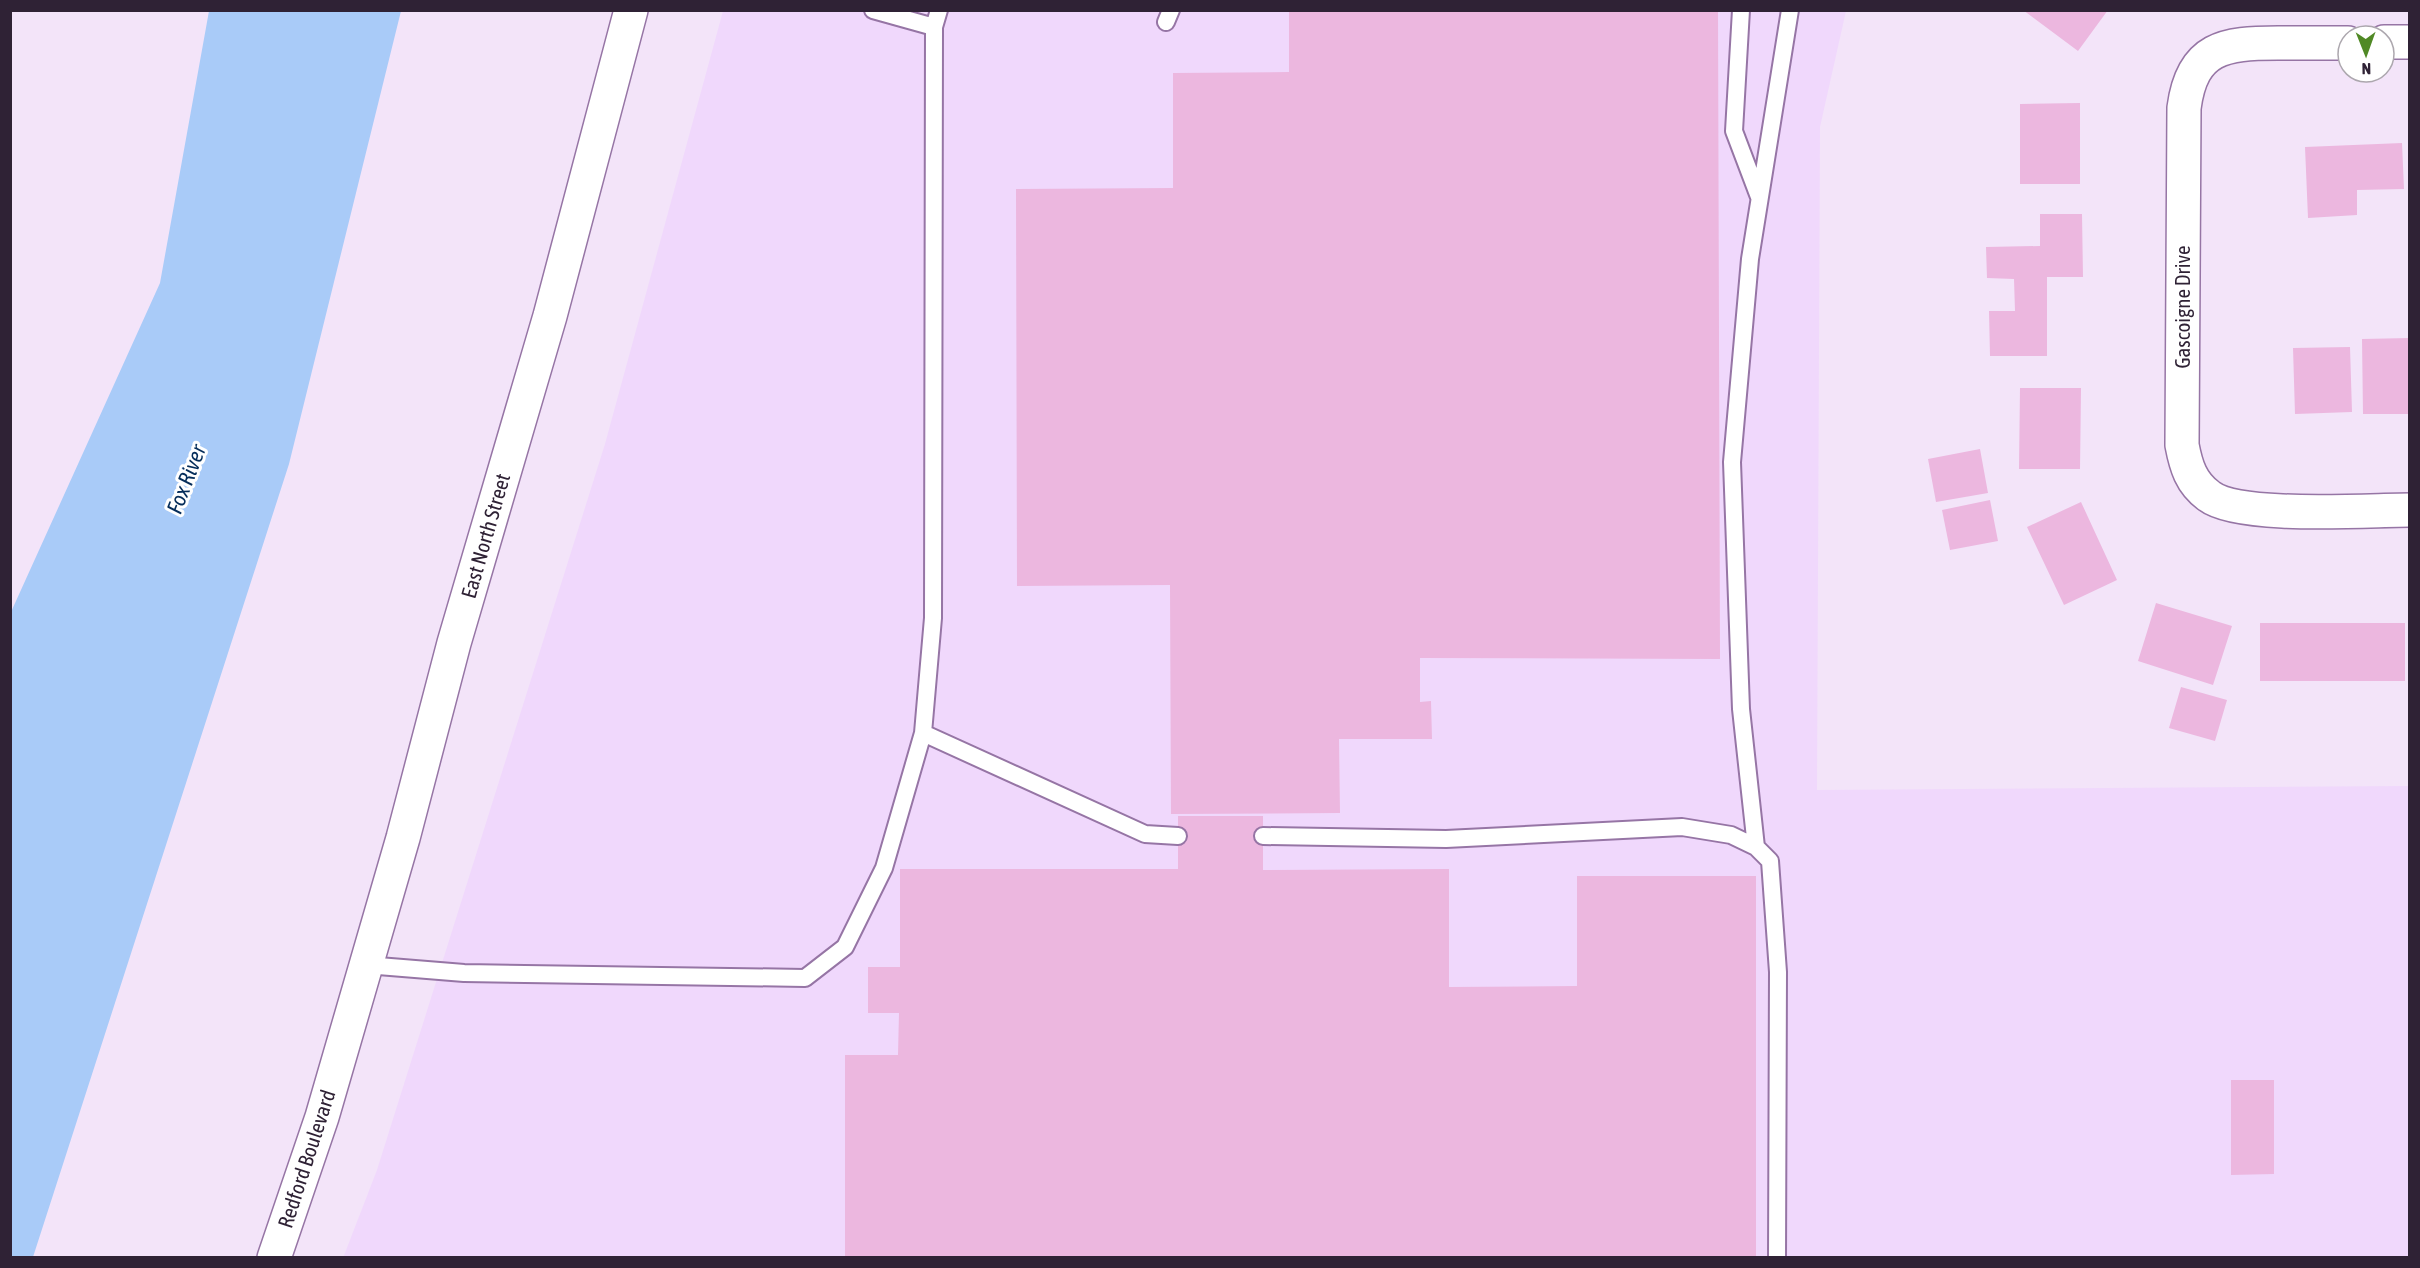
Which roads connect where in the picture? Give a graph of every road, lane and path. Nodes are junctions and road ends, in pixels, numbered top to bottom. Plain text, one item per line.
1 (631, 10) edge
2 (873, 10) edge
3 (939, 10) edge
4 (1741, 10) edge
5 (1790, 10) edge
6 (934, 27) junction
7 (2336, 43) edge
8 (1759, 197) junction
9 (2409, 510) edge
10 (923, 733) junction
11 (1178, 836) dead end
12 (1263, 836) dead end
13 (1756, 847) junction
14 (366, 965) junction
15 (338, 1060) joint
16 (274, 1257) edge
17 (1777, 1257) edge

1 - 14 main road, East North Street
2 - 6 lane
3 - 6 lane
4 - 8 lane
5 - 8 lane
6 - 10 lane
7 - 9 main road, Gascoigne Drive
8 - 13 lane
10 - 11 lane
10 - 14 lane
12 - 13 lane
13 - 17 lane
14 - 15 main road, East North Street
15 - 16 main road, Redford Boulevard

